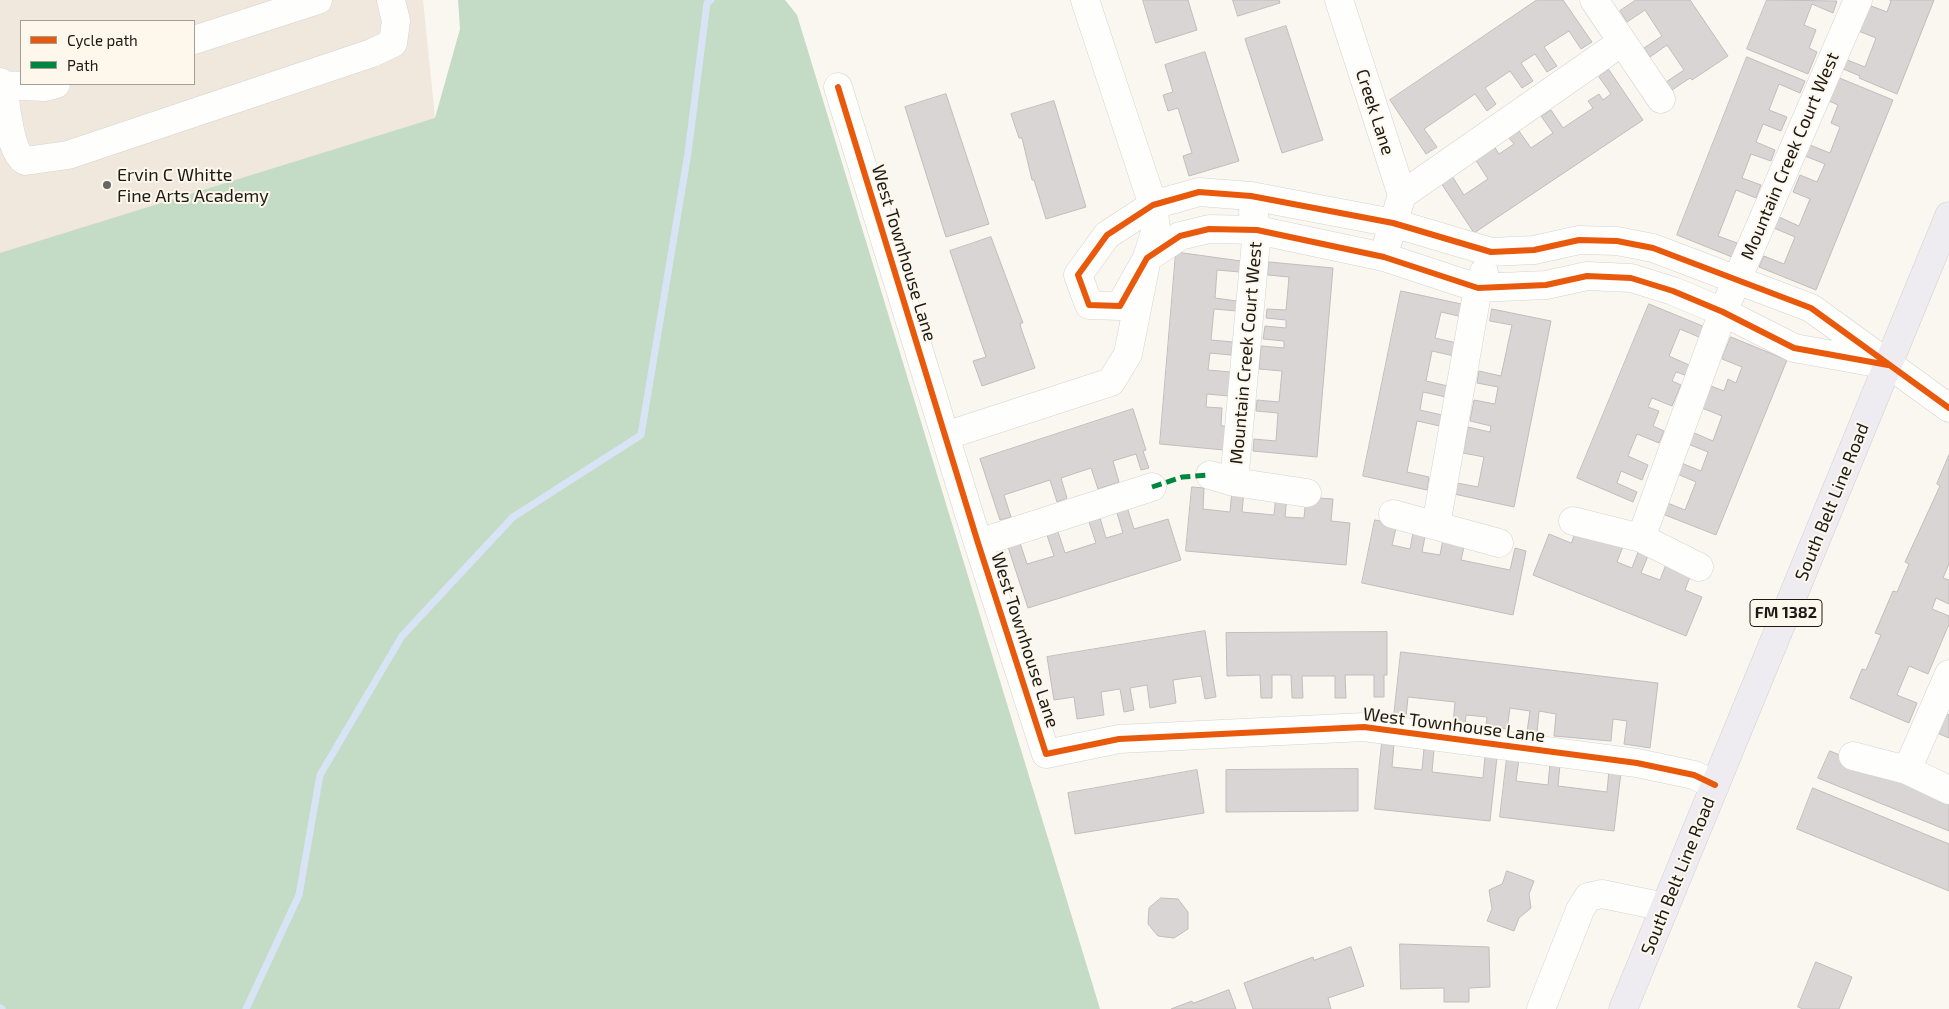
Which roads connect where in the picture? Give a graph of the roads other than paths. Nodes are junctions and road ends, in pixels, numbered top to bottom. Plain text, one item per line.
1 (318, 0) edge
2 (391, 0) edge
3 (1084, 0) edge
4 (1339, 0) edge
5 (1594, 0) edge
6 (1858, 0) edge
7 (195, 40) edge
8 (1622, 42) junction
9 (1, 83) edge
10 (20, 85) edge
11 (23, 85) edge
12 (52, 85) edge
13 (838, 87) dead end
14 (1661, 99) dead end
15 (1402, 195) junction
16 (1251, 196) junction
17 (1153, 205) junction
18 (1949, 216) edge
19 (1393, 223) junction
20 (1257, 230) junction
21 (1491, 252) junction
22 (1384, 256) junction
23 (1148, 258) junction
24 (1737, 279) junction
25 (1478, 288) junction
26 (1723, 312) junction
27 (1888, 365) junction
28 (1949, 408) edge
29 (945, 436) junction
30 (1152, 487) dead end
31 (1307, 493) dead end
32 (1393, 514) dead end
33 (1574, 521) dead end
34 (1436, 525) junction
35 (1640, 538) junction
36 (1499, 543) dead end
37 (978, 544) junction
38 (1699, 567) dead end
39 (1949, 674) edge
40 (1853, 756) dead end
41 (1907, 770) junction
42 (1715, 786) junction
43 (1949, 790) edge
44 (1665, 907) junction
45 (1541, 1009) edge
46 (1623, 1009) edge

1 - 7 street
2 - 9 street
3 - 17 street
4 - 15 street, Creek Lane
5 - 8 street
6 - 24 street, Mountain Creek Court West
8 - 14 street
8 - 15 street
9 - 10 street
11 - 12 street
13 - 29 street, West Townhouse Lane
15 - 19 street
16 - 17 street
16 - 19 street
16 - 20 street, Mountain Creek Court West
17 - 23 street
17 - 23 street
18 - 27 main road, South Belt Line Road / FM 1382
19 - 21 street
19 - 22 street
20 - 22 street
20 - 23 street
20 - 31 street, Mountain Creek Court West
21 - 24 street
21 - 25 street
22 - 25 street
23 - 29 street
24 - 26 street, Mountain Creek Court West
24 - 27 street
25 - 26 street
25 - 34 street
26 - 27 street
26 - 35 street, Mountain Creek Court West
27 - 28 street
27 - 42 main road, South Belt Line Road / FM 1382
29 - 37 street, West Townhouse Lane
30 - 37 street
32 - 34 street
33 - 35 street
34 - 36 street
35 - 38 street
37 - 42 street, West Townhouse Lane
39 - 41 street
40 - 41 street
41 - 43 street
42 - 44 main road, South Belt Line Road / FM 1382
44 - 45 street
44 - 46 main road, South Belt Line Road / FM 1382

